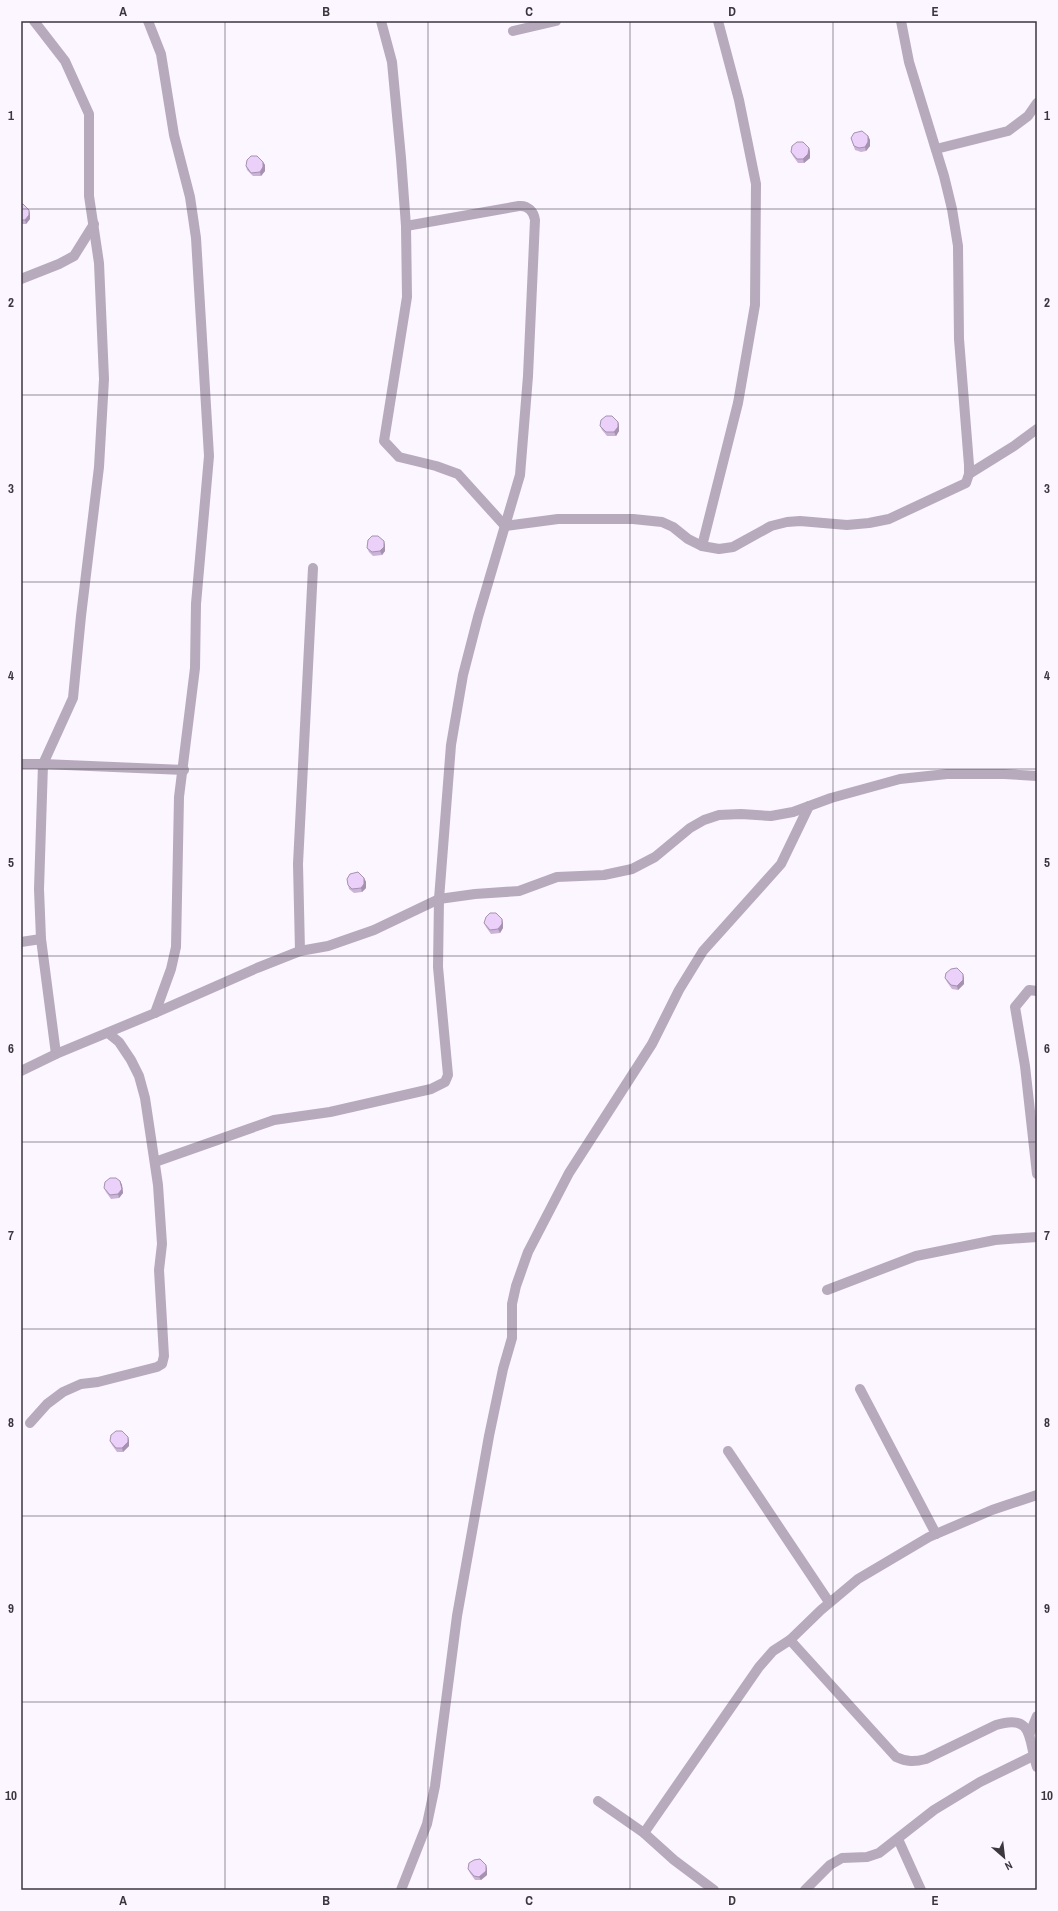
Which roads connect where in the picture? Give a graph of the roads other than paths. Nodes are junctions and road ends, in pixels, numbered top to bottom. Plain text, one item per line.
1 (34, 21) edge
2 (148, 21) edge
3 (381, 21) edge
4 (556, 21) edge
5 (718, 21) edge
6 (901, 21) edge
7 (513, 31) dead end
8 (1037, 102) edge
9 (936, 149) junction
10 (94, 224) junction
11 (406, 226) junction
12 (21, 279) edge
13 (1037, 429) edge
14 (969, 474) junction
15 (505, 526) junction
16 (702, 546) junction
17 (313, 568) dead end
18 (21, 764) edge
19 (43, 764) junction
20 (184, 770) junction
21 (1037, 776) edge
22 (810, 806) junction
23 (439, 899) junction
24 (41, 939) junction
25 (21, 942) edge
26 (300, 951) junction
27 (1037, 991) edge
28 (154, 1013) junction
29 (108, 1032) junction
30 (56, 1054) junction
31 (21, 1070) edge
32 (154, 1162) junction
33 (1037, 1174) edge
34 (1037, 1237) edge
35 (827, 1290) dead end
36 (860, 1389) dead end
37 (30, 1423) dead end
38 (728, 1451) dead end
39 (1037, 1495) edge
40 (936, 1534) junction
41 (830, 1602) junction
42 (790, 1640) junction
43 (1037, 1716) edge
44 (1033, 1739) edge
45 (1033, 1756) junction
46 (1037, 1767) edge
47 (598, 1801) dead end
48 (644, 1833) junction
49 (898, 1839) junction
50 (401, 1890) edge
51 (714, 1890) edge
52 (805, 1890) edge
53 (921, 1890) edge

1 - 10 street
2 - 20 street
3 - 11 street
4 - 7 street
5 - 16 street
6 - 9 street
8 - 9 street
9 - 14 street
10 - 12 street
10 - 19 street
11 - 15 street
11 - 15 street
13 - 14 street
14 - 16 street
15 - 16 street
15 - 23 street
17 - 26 street
18 - 19 street
19 - 20 street
19 - 24 street
20 - 28 street
21 - 22 street
22 - 23 street
22 - 50 street
23 - 26 street
23 - 32 street
24 - 25 street
24 - 30 street
26 - 28 street
27 - 33 street
28 - 29 street
29 - 30 street
29 - 32 street
30 - 31 street
32 - 37 street
34 - 35 street
36 - 40 street
38 - 41 street
39 - 40 street
40 - 41 street
41 - 42 street
42 - 44 street
42 - 48 street
43 - 44 street
44 - 45 street
45 - 46 street
45 - 49 street
47 - 48 street
48 - 51 street
49 - 52 street
49 - 53 street

